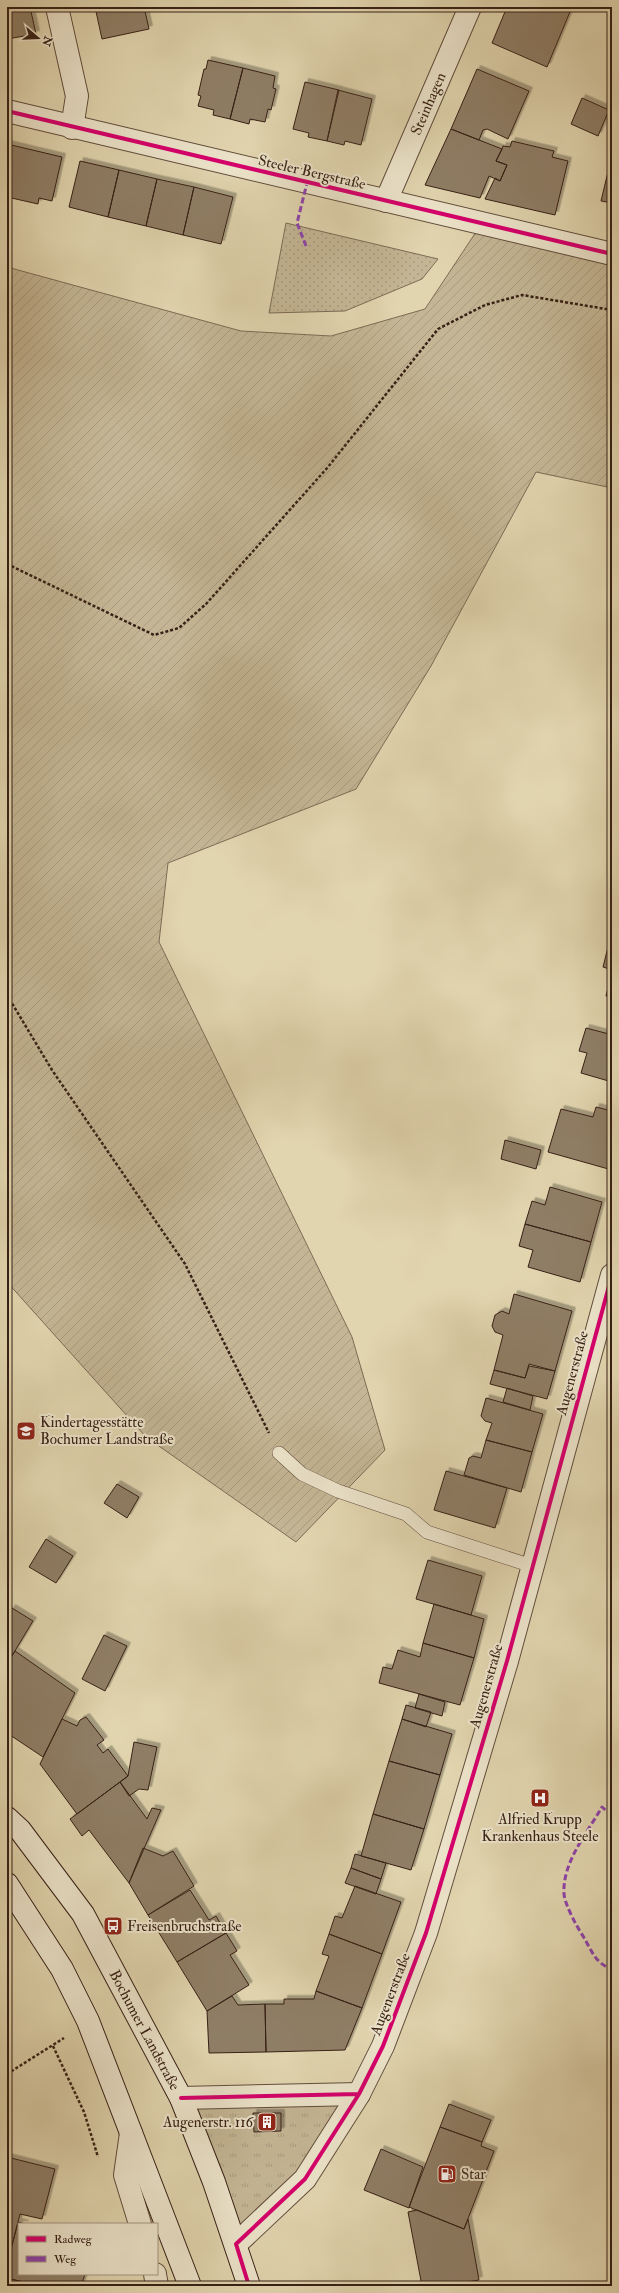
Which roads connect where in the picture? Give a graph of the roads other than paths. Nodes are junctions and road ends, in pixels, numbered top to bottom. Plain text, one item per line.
1 (57, 7) edge
2 (470, 7) edge
3 (7, 112) edge
4 (72, 128) junction
5 (386, 201) junction
6 (612, 254) edge
7 (612, 1275) edge
8 (605, 1320) edge
9 (278, 1453) road end
10 (532, 1566) junction
11 (7, 1818) edge
12 (7, 1884) edge
13 (359, 2094) junction
14 (181, 2098) junction
15 (132, 2133) junction
16 (140, 2223) edge
17 (236, 2244) junction
18 (155, 2275) edge
19 (157, 2286) edge
20 (190, 2286) edge
21 (249, 2286) edge

1 - 4 street
2 - 5 street, Steinhagen
3 - 4 street, Steeler Bergstraße
4 - 5 street, Steeler Bergstraße
5 - 6 street, Steeler Bergstraße
7 - 8 street, Augenerstraße
8 - 10 street, Augenerstraße
9 - 10 lane
10 - 13 street, Augenerstraße
11 - 14 street, Bochumer Landstraße
12 - 15 street
13 - 14 street
13 - 17 street, Augenerstraße
14 - 17 street, Bochumer Landstraße
15 - 16 street
15 - 20 street
17 - 21 street, Bochumer Landstraße
18 - 19 street

